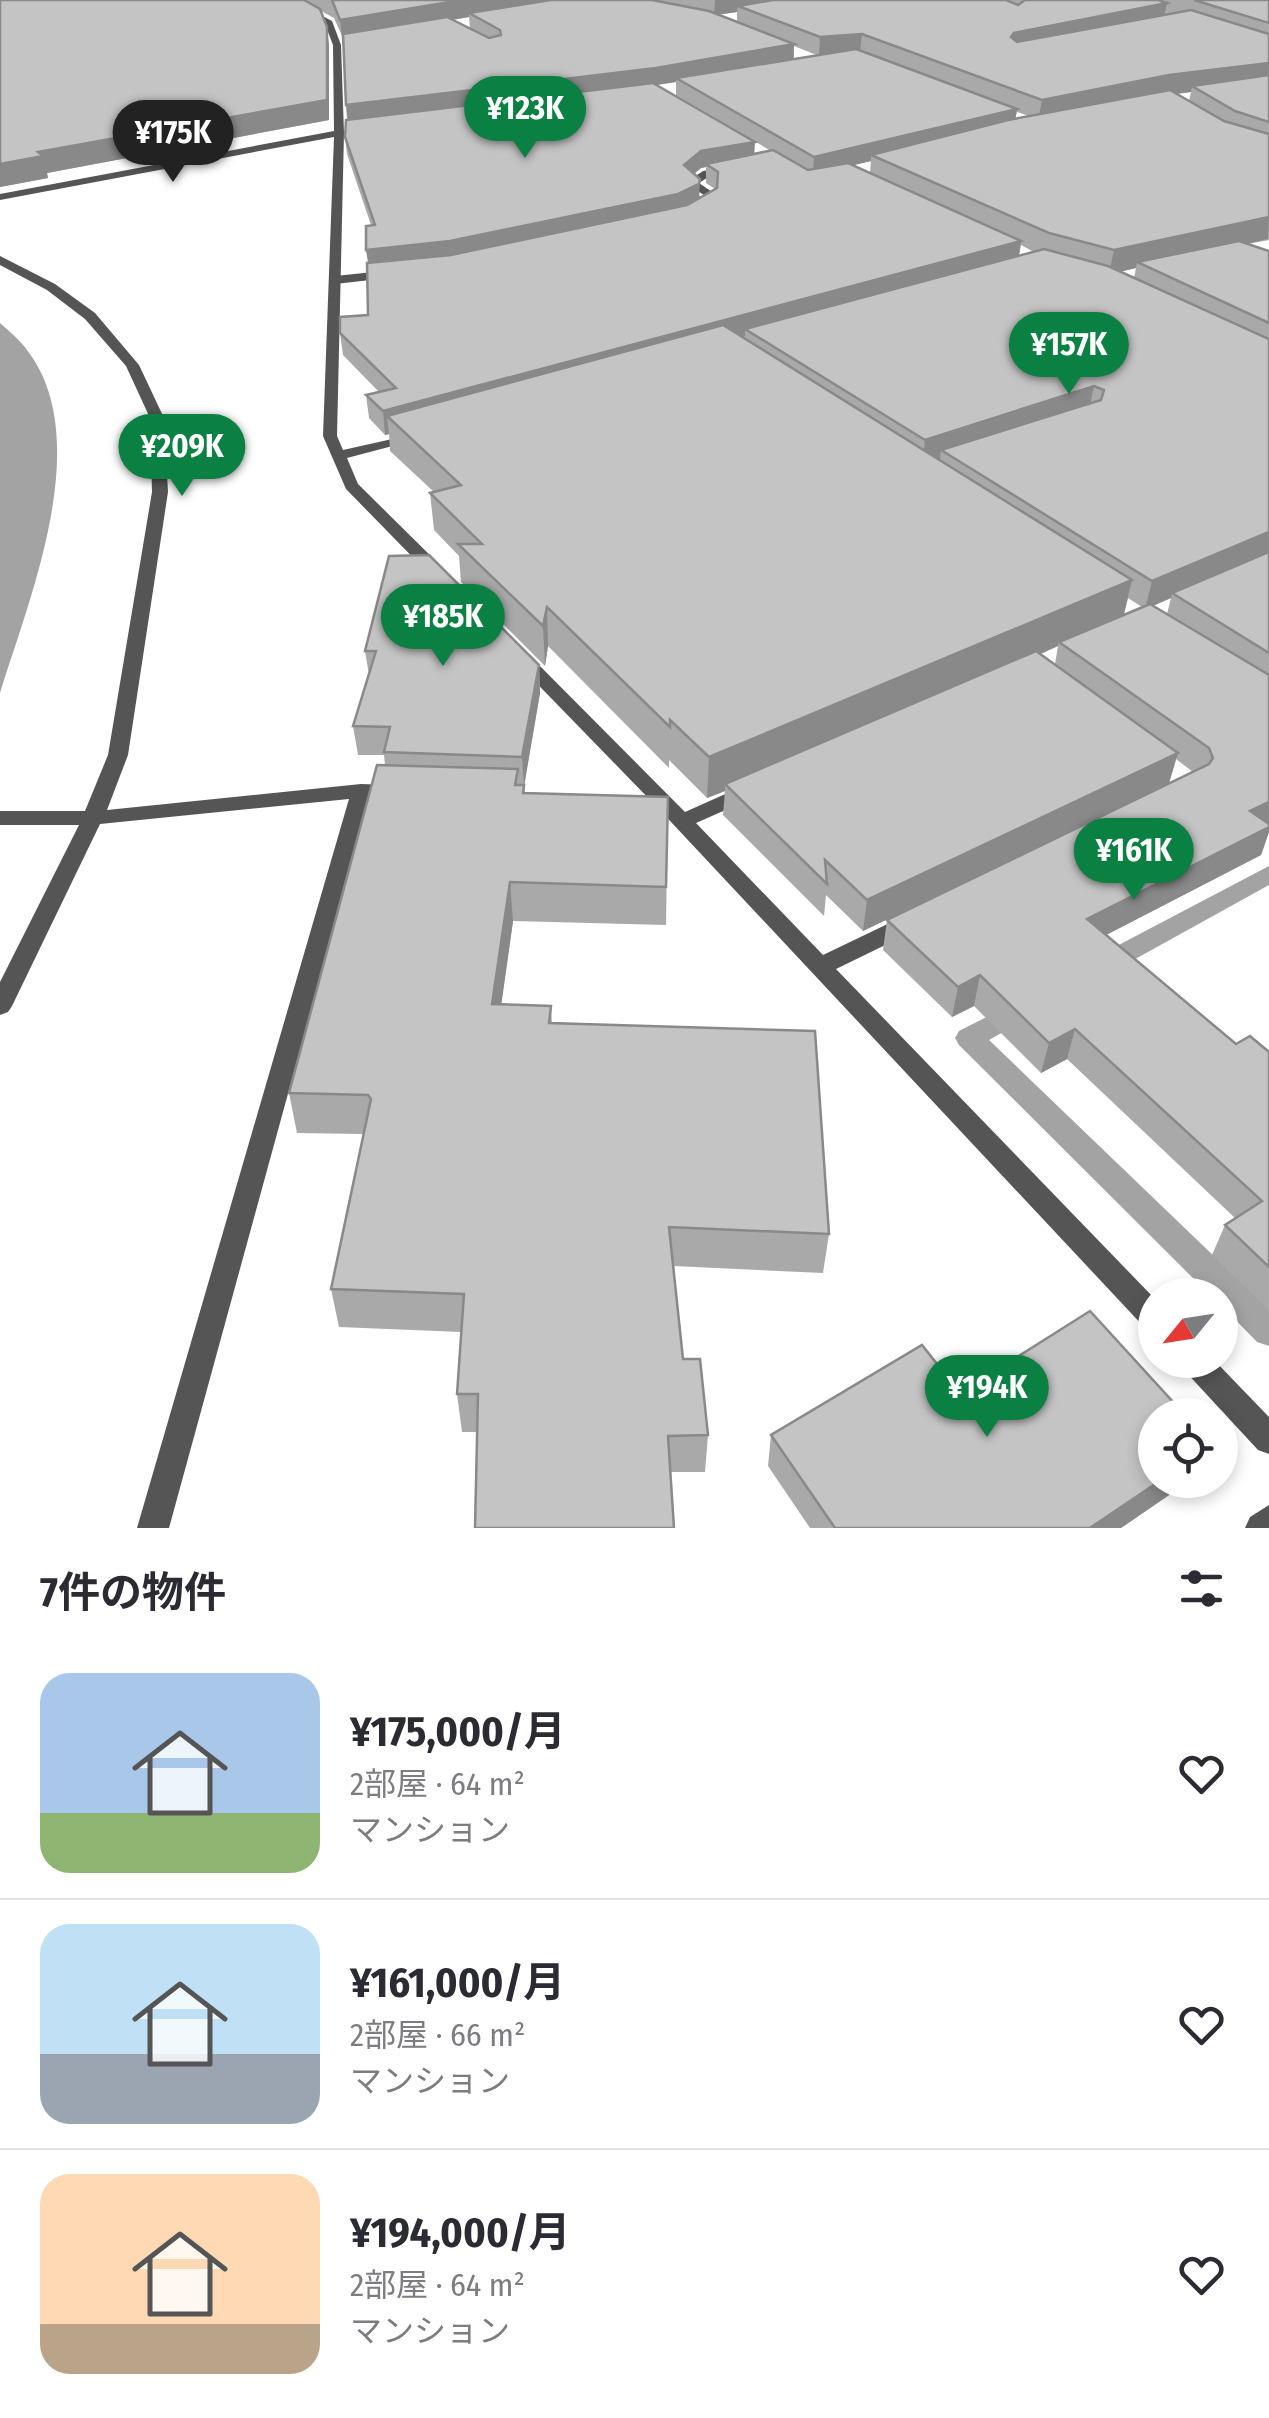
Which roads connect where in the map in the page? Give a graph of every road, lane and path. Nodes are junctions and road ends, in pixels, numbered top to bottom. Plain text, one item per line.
1 (286, 0) edge
2 (344, 131) junction
3 (741, 168) edge
4 (0, 197) edge
5 (682, 219) edge
6 (0, 260) edge
7 (413, 272) edge
8 (336, 280) junction
9 (431, 432) edge
10 (338, 456) junction
11 (460, 596) edge
12 (501, 637) edge
13 (770, 783) edge
14 (361, 791) junction
15 (418, 793) edge
16 (626, 800) edge
17 (664, 802) junction
18 (0, 818) edge
19 (82, 818) junction
20 (682, 822) junction
21 (926, 915) edge
22 (820, 967) junction
23 (0, 1006) edge
24 (1138, 1301) edge
25 (1211, 1378) edge
26 (1269, 1439) edge
27 (1269, 1522) edge
28 (152, 1528) edge
29 (1261, 1528) edge

1 - 2 street
2 - 4 street
2 - 8 street
3 - 5 street
6 - 19 street
7 - 8 street
8 - 10 street
9 - 10 street
10 - 11 street
12 - 17 street
13 - 20 street
14 - 15 street
14 - 19 street
14 - 28 street
16 - 17 street
17 - 20 street
18 - 19 street
19 - 23 street
20 - 22 street
21 - 22 street
22 - 24 street
25 - 26 street
27 - 29 street

